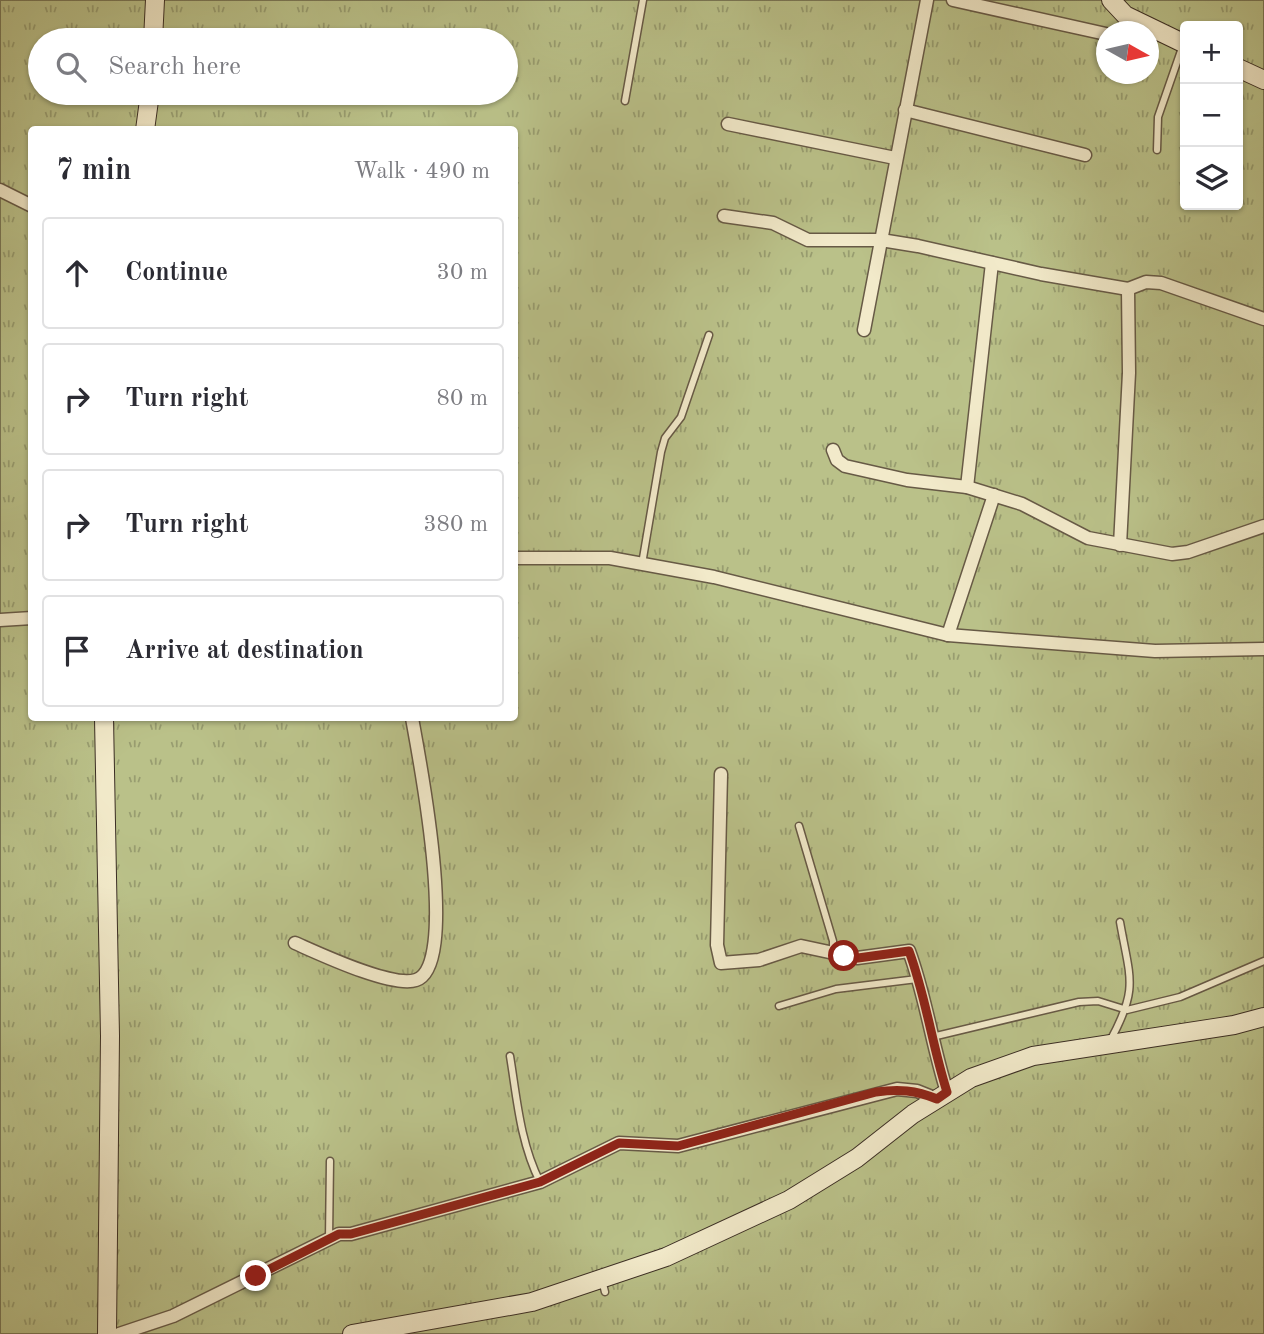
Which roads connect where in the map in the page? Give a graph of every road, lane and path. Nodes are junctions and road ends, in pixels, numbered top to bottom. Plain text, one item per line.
1 (155, 0) edge
2 (643, 0) edge
3 (927, 0) edge
4 (953, 0) edge
5 (1111, 0) edge
6 (1134, 21) edge
7 (154, 28) edge
8 (1096, 32) edge
9 (1159, 37) edge
10 (1180, 42) edge
11 (1180, 54) edge
12 (1243, 70) edge
13 (1264, 80) edge
14 (625, 101) dead end
15 (148, 105) edge
16 (905, 110) junction
17 (728, 124) dead end
18 (146, 126) edge
19 (1157, 150) dead end
20 (1085, 155) dead end
21 (895, 158) junction
22 (0, 190) edge
23 (28, 204) edge
24 (724, 216) dead end
25 (881, 240) junction
26 (992, 263) junction
27 (1128, 289) junction
28 (1264, 319) edge
29 (864, 330) dead end
30 (709, 335) dead end
31 (833, 450) dead end
32 (967, 487) junction
33 (994, 495) junction
34 (1264, 526) edge
35 (1120, 545) junction
36 (518, 558) edge
37 (642, 564) junction
38 (28, 618) edge
39 (0, 620) edge
40 (948, 635) junction
41 (1264, 649) edge
42 (104, 721) edge
43 (412, 721) edge
44 (721, 774) dead end
45 (799, 826) dead end
46 (1121, 922) dead end
47 (295, 943) dead end
48 (833, 954) junction
49 (1264, 961) edge
50 (919, 979) junction
51 (779, 1006) dead end
52 (1127, 1010) junction
53 (1264, 1017) edge
54 (1107, 1046) junction
55 (934, 1047) junction
56 (510, 1056) dead end
57 (942, 1095) junction
58 (330, 1161) dead end
59 (540, 1182) junction
60 (329, 1239) junction
61 (107, 1334) edge
62 (119, 1334) edge
63 (352, 1334) edge

1 - 7 street
2 - 14 lane
3 - 16 street
4 - 8 street
5 - 6 street
9 - 10 street
11 - 19 lane
12 - 13 street
15 - 18 street
16 - 20 street
16 - 21 street
17 - 21 street
21 - 25 street
22 - 23 street
24 - 25 street
25 - 26 street
25 - 29 street
26 - 27 street
26 - 32 street
27 - 28 street
27 - 35 street
30 - 37 lane
31 - 32 street
32 - 33 street
33 - 35 street
33 - 40 street
34 - 35 street
36 - 37 street
37 - 40 street
38 - 39 street
40 - 41 street
42 - 61 street
43 - 47 street
44 - 48 street
45 - 48 lane
46 - 52 lane
48 - 50 street
49 - 52 lane
50 - 51 lane
50 - 55 street
52 - 54 lane
52 - 55 lane
53 - 54 street
54 - 57 street
55 - 57 street
56 - 59 lane
57 - 59 street
57 - 63 street
58 - 60 lane
59 - 60 street
60 - 62 street

